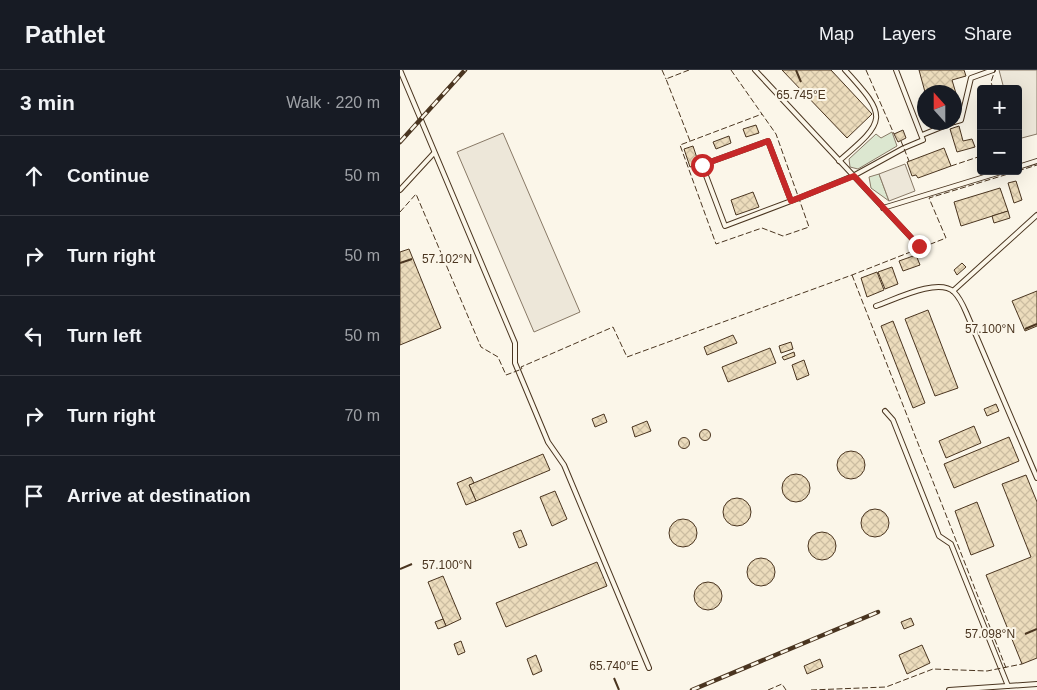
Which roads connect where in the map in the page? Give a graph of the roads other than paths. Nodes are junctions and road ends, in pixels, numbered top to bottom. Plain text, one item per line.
1 (400, 70) edge
2 (755, 70) edge
3 (845, 70) edge
4 (896, 70) edge
5 (993, 70) edge
6 (962, 116) edge
7 (934, 130) edge
8 (922, 135) junction
9 (434, 153) junction
10 (839, 161) junction
11 (1037, 161) edge
12 (1022, 166) edge
13 (991, 175) edge
14 (854, 176) junction
15 (400, 190) edge
16 (791, 201) junction
17 (883, 208) junction
18 (1037, 215) edge
19 (919, 246) dead end
20 (953, 291) junction
21 (876, 306) dead end
22 (885, 410) dead end
23 (1037, 478) edge
24 (649, 668) dead end
25 (1037, 684) edge
26 (1008, 686) junction
27 (949, 690) edge

1 - 9 lane
2 - 10 lane
3 - 10 lane
4 - 8 lane
5 - 6 lane
7 - 8 lane
8 - 14 lane
9 - 15 lane
9 - 24 lane
10 - 14 lane
11 - 12 lane
13 - 17 lane
14 - 16 lane
14 - 17 lane
16 - 16 lane
17 - 19 lane
18 - 20 lane
20 - 21 lane
20 - 23 lane
22 - 26 lane
25 - 26 lane
26 - 27 lane

